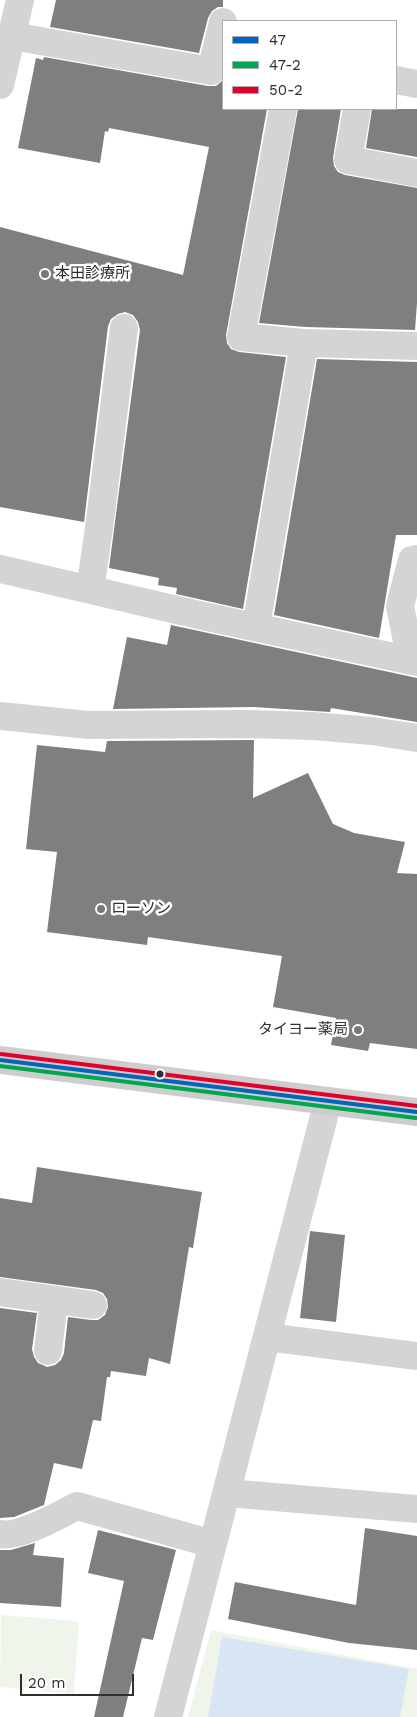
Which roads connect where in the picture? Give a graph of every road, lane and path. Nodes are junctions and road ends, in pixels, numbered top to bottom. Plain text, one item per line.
1 (20, 0) edge
2 (228, 0) edge
3 (224, 20) edge
4 (222, 33) edge
5 (12, 36) junction
6 (397, 80) edge
7 (0, 84) edge
8 (417, 84) edge
9 (284, 110) edge
10 (357, 110) edge
11 (417, 173) edge
12 (124, 328) dead end
13 (304, 343) junction
14 (417, 346) edge
15 (417, 559) edge
16 (0, 569) edge
17 (90, 590) junction
18 (256, 627) junction
19 (414, 661) edge
20 (0, 716) edge
21 (417, 738) edge
22 (0, 1060) edge
23 (328, 1101) junction
24 (417, 1112) edge
25 (0, 1292) edge
26 (54, 1300) junction
27 (94, 1305) dead end
28 (267, 1337) junction
29 (48, 1351) dead end
30 (417, 1356) edge
31 (227, 1493) junction
32 (417, 1509) edge
33 (0, 1534) edge
34 (213, 1544) junction
35 (168, 1717) edge

1 - 5 street
2 - 3 street
4 - 5 street
5 - 7 street
6 - 8 street
9 - 13 street
10 - 11 street
12 - 17 street
13 - 14 street
13 - 18 street
15 - 19 street
16 - 17 street
17 - 18 street
18 - 19 street
20 - 21 street
22 - 23 main road
23 - 24 main road
23 - 28 street
25 - 26 street
26 - 27 street
26 - 29 street
28 - 30 street
28 - 31 street
31 - 32 street
31 - 34 street
33 - 34 street
34 - 35 street

